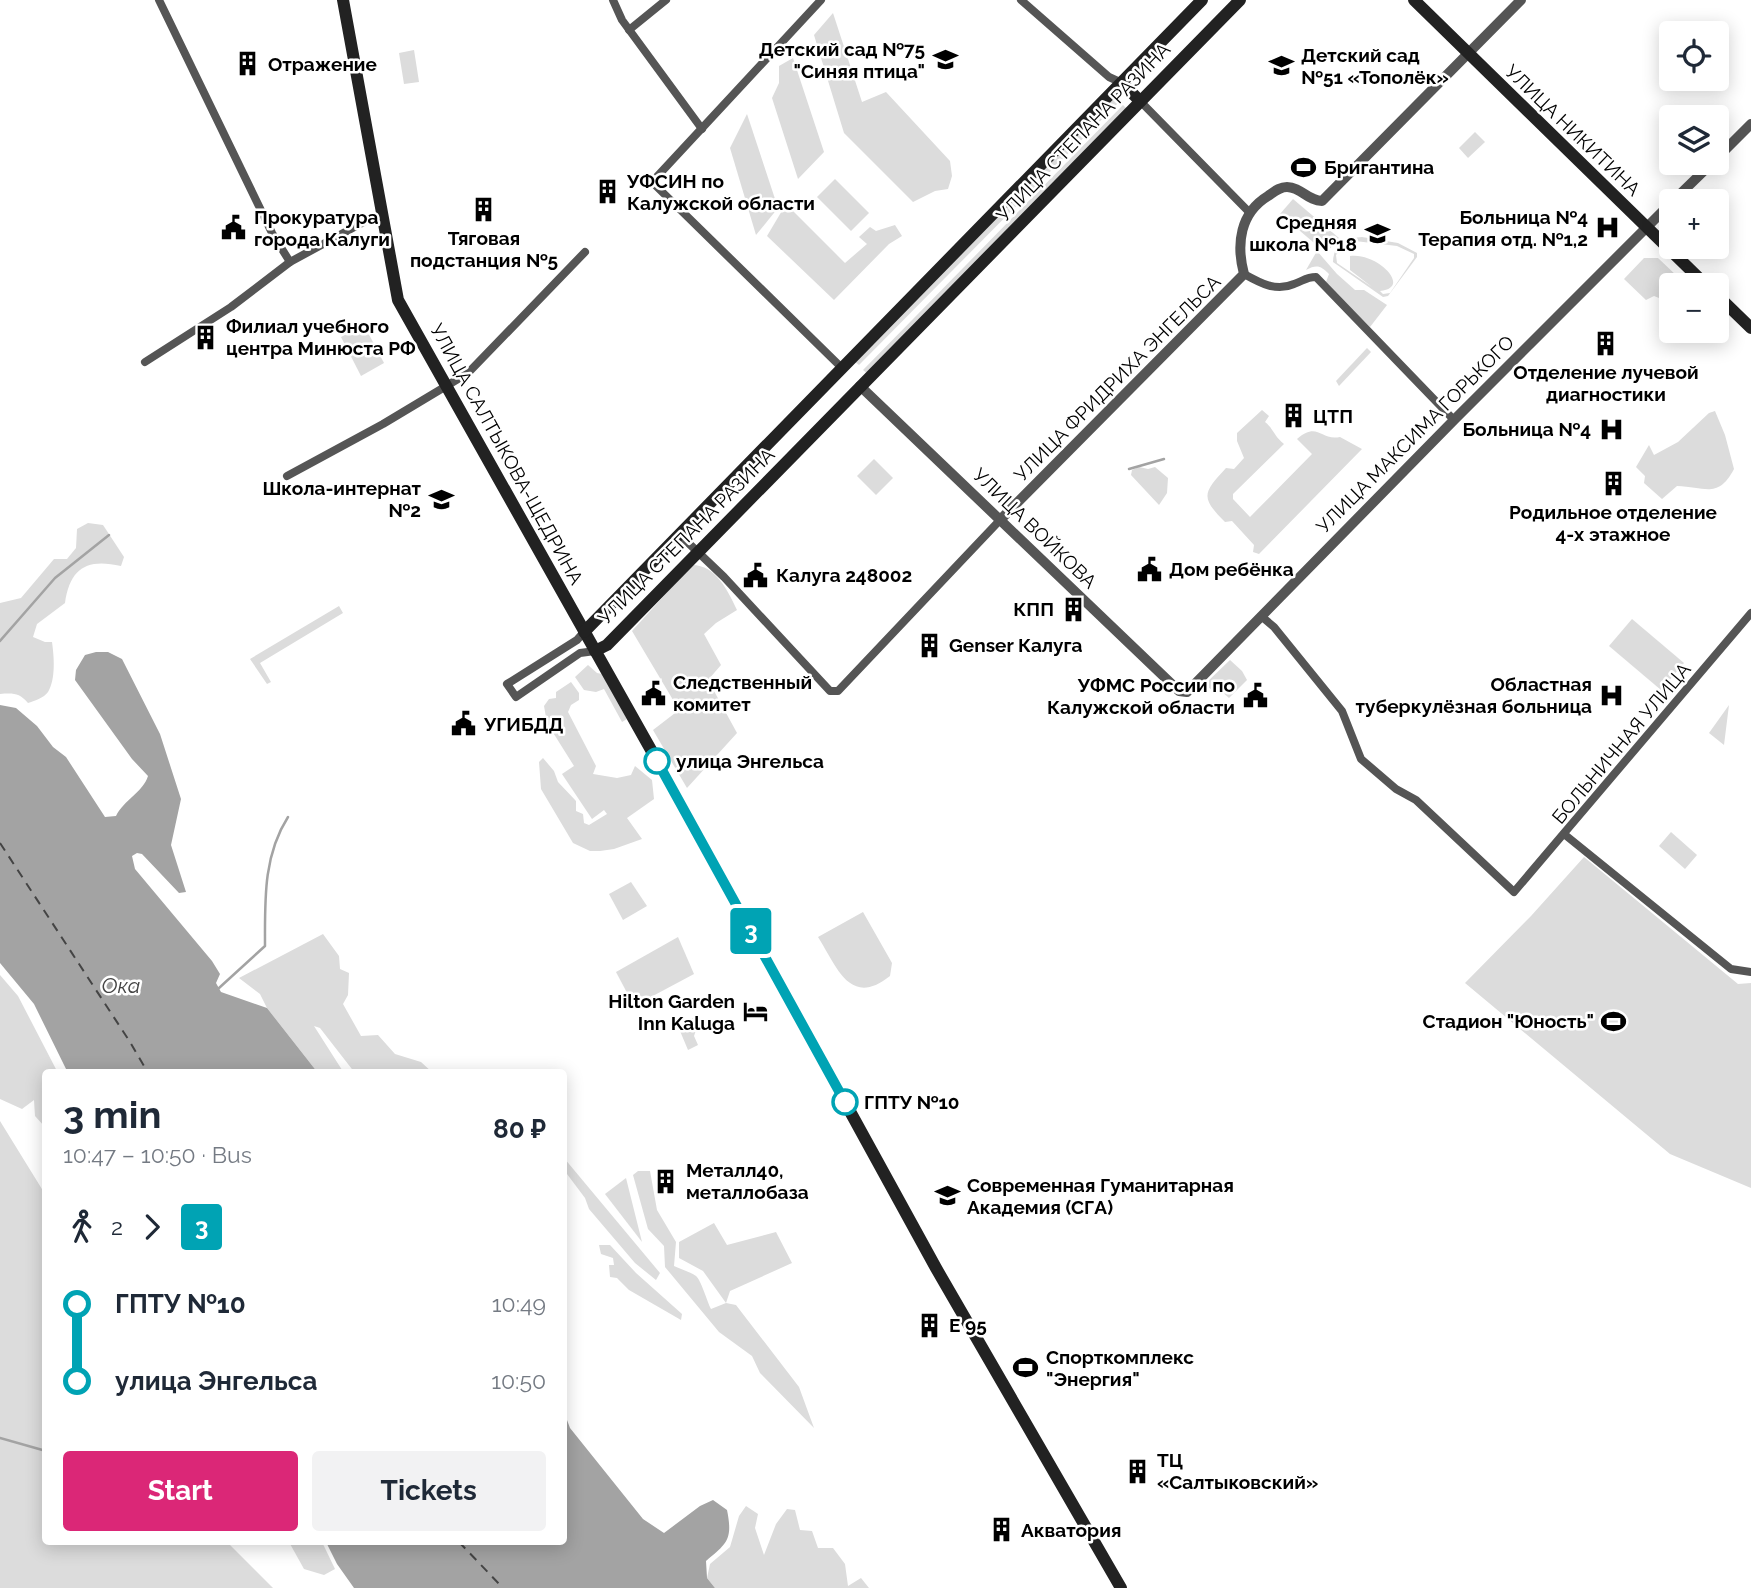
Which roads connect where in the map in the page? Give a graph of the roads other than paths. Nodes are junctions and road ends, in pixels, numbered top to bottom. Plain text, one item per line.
1 (159, 0) edge
2 (344, 0) edge
3 (613, 0) edge
4 (666, 0) edge
5 (821, 0) edge
6 (1021, 0) edge
7 (1202, 0) edge
8 (1240, 0) edge
9 (1414, 0) edge
10 (1521, 0) edge
11 (629, 30) junction
12 (1468, 54) junction
13 (1122, 83) junction
14 (1140, 102) junction
15 (1751, 124) edge
16 (702, 129) junction
17 (1729, 146) edge
18 (1700, 175) edge
19 (1685, 189) edge
20 (1249, 212) junction
21 (1659, 215) edge
22 (383, 216) junction
23 (1646, 228) junction
24 (584, 252) dead end
25 (290, 262) junction
26 (1693, 273) edge
27 (1244, 274) junction
28 (1729, 307) edge
29 (1751, 328) edge
30 (145, 362) dead end
31 (842, 369) junction
32 (860, 386) junction
33 (448, 387) junction
34 (1454, 420) junction
35 (287, 476) dead end
36 (1001, 519) junction
37 (680, 535) junction
38 (698, 552) junction
39 (1751, 613) edge
40 (1261, 616) junction
41 (584, 632) junction
42 (595, 651) junction
43 (1187, 692) joint
44 (1564, 834) junction
45 (1751, 972) edge
46 (1121, 1588) edge

1 - 25 street
2 - 22 main road, УЛИЦА САЛТЫКОВА-ЩЕДРИНА
3 - 11 street
4 - 11 street
5 - 16 street
6 - 13 street
7 - 13 main road, УЛИЦА СТЕПАНА РАЗИНА
8 - 14 main road, УЛИЦА СТЕПАНА РАЗИНА
9 - 12 main road, УЛИЦА НИКИТИНА
10 - 12 street
11 - 16 street
12 - 20 street
12 - 23 main road, УЛИЦА НИКИТИНА
13 - 14 main road
13 - 31 main road, УЛИЦА СТЕПАНА РАЗИНА
14 - 20 street
14 - 32 main road, УЛИЦА СТЕПАНА РАЗИНА
15 - 17 street
16 - 31 street
18 - 19 street, УЛИЦА МАКСИМА ГОРЬКОГО
20 - 27 street, УЛИЦА ФРИДРИХА ЭНГЕЛЬСА
21 - 23 street, УЛИЦА МАКСИМА ГОРЬКОГО
22 - 25 street
22 - 33 main road, УЛИЦА САЛТЫКОВА-ЩЕДРИНА
23 - 26 main road, УЛИЦА НИКИТИНА
23 - 34 street, УЛИЦА МАКСИМА ГОРЬКОГО
24 - 33 street
25 - 30 street
27 - 34 street
27 - 36 street, УЛИЦА ФРИДРИХА ЭНГЕЛЬСА
28 - 29 main road
31 - 32 main road
31 - 37 main road, УЛИЦА СТЕПАНА РАЗИНА
32 - 36 street, УЛИЦА ВОЙКОВА
32 - 38 main road, УЛИЦА СТЕПАНА РАЗИНА
33 - 35 street
33 - 41 main road, УЛИЦА САЛТЫКОВА-ЩЕДРИНА
34 - 40 street, УЛИЦА МАКСИМА ГОРЬКОГО
36 - 38 street, УЛИЦА ФРИДРИХА ЭНГЕЛЬСА
36 - 43 street, УЛИЦА ВОЙКОВА
37 - 38 street
37 - 41 main road, УЛИЦА СТЕПАНА РАЗИНА
38 - 42 main road, УЛИЦА СТЕПАНА РАЗИНА
39 - 44 street, БОЛЬНИЧНАЯ УЛИЦА
40 - 43 street, УЛИЦА МАКСИМА ГОРЬКОГО
40 - 44 street, БОЛЬНИЧНАЯ УЛИЦА
41 - 42 main road, УЛИЦА САЛТЫКОВА-ЩЕДРИНА
41 - 42 street, УЛИЦА СТЕПАНА РАЗИНА
42 - 46 main road, УЛИЦА САЛТЫКОВА-ЩЕДРИНА
44 - 45 street

